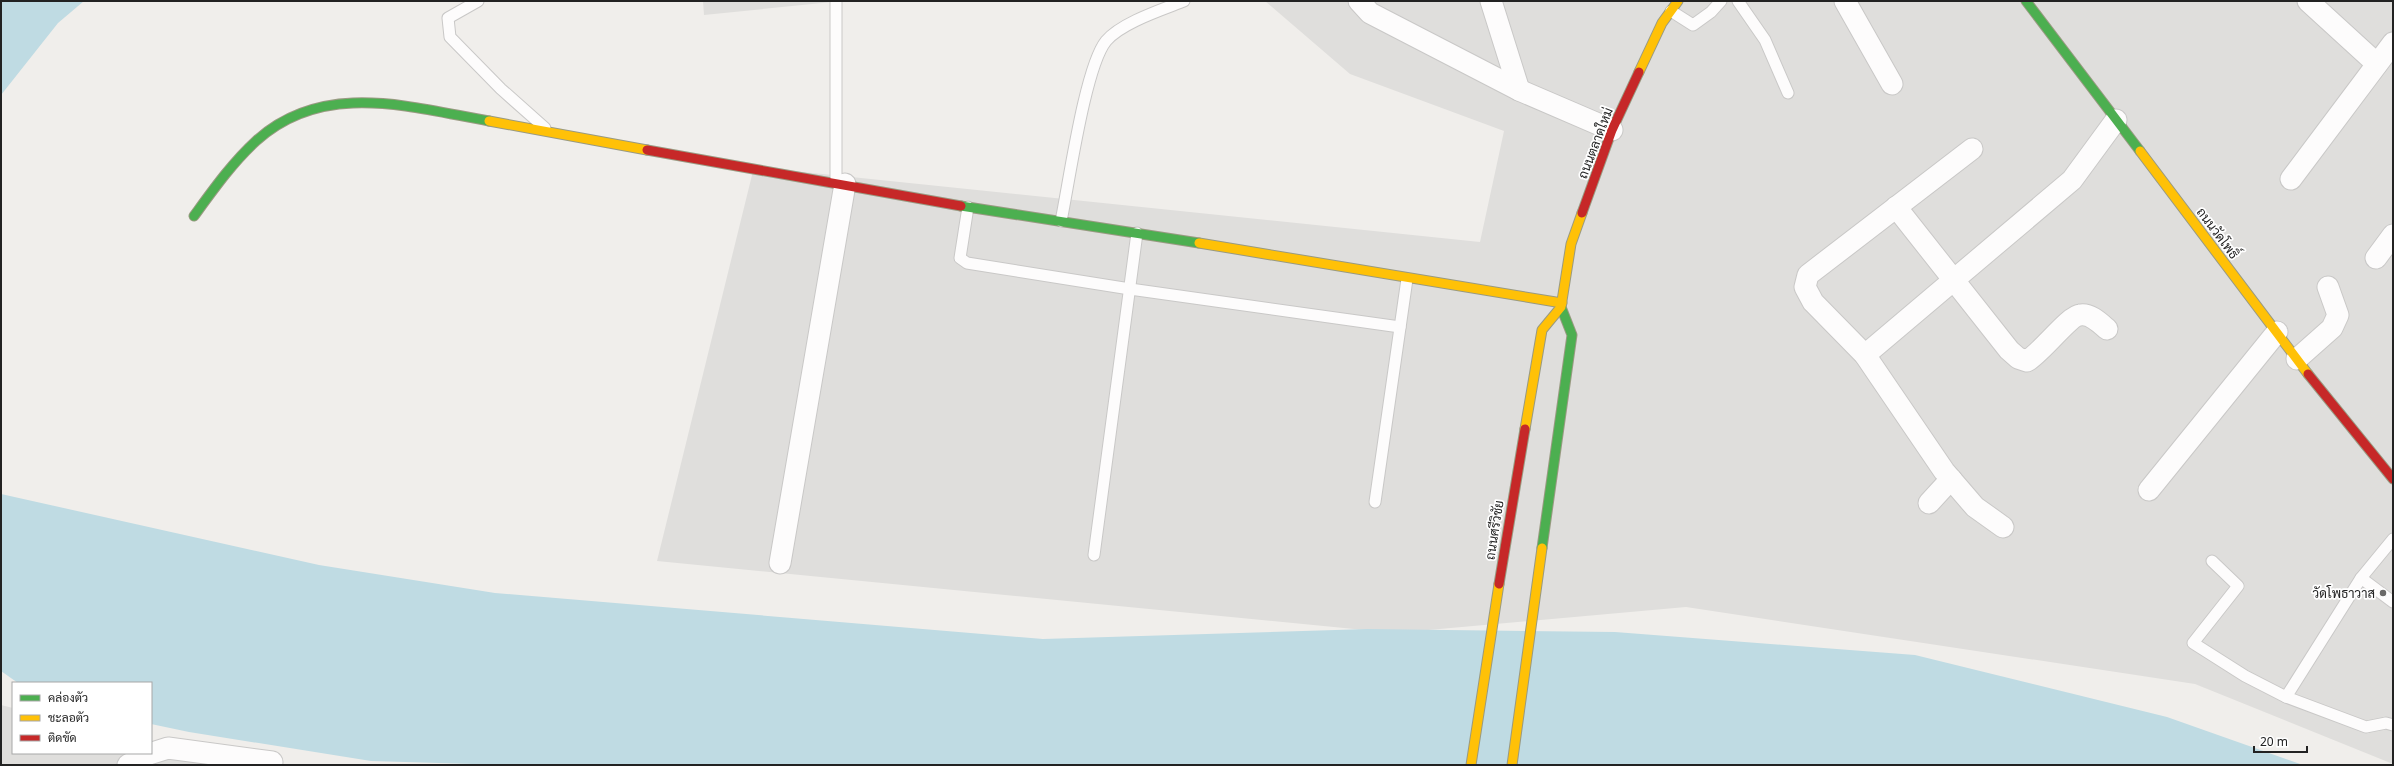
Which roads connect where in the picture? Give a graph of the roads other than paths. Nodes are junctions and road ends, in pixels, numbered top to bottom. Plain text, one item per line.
1 (478, 1) edge
2 (836, 1) edge
3 (1184, 1) edge
4 (1359, 1) edge
5 (1491, 1) edge
6 (1678, 1) edge
7 (1720, 1) edge
8 (1738, 1) edge
9 (1845, 1) edge
10 (2026, 1) edge
11 (2308, 1) edge
12 (1671, 11) junction
13 (2393, 43) edge
14 (2377, 64) junction
15 (1892, 84) dead end
16 (1519, 90) junction
17 (1788, 93) dead end
18 (2116, 120) junction
19 (1612, 130) junction
20 (549, 131) junction
21 (1972, 149) dead end
22 (2291, 179) dead end
23 (841, 183) junction
24 (968, 207) junction
25 (1896, 207) junction
26 (194, 216) dead end
27 (1062, 221) junction
28 (1137, 233) junction
29 (2393, 235) edge
30 (2376, 258) dead end
31 (1407, 279) junction
32 (1955, 279) junction
33 (2328, 288) dead end
34 (1130, 289) junction
35 (1561, 305) junction
36 (1400, 327) junction
37 (2107, 329) dead end
38 (2277, 332) junction
39 (1865, 356) junction
40 (2297, 359) junction
41 (1951, 478) junction
42 (2393, 479) edge
43 (2149, 490) dead end
44 (1374, 502) dead end
45 (1929, 503) dead end
46 (2003, 527) dead end
47 (2393, 539) edge
48 (1094, 555) dead end
49 (2212, 561) dead end
50 (780, 563) dead end
51 (2361, 578) junction
52 (2393, 602) edge
53 (2286, 697) junction
54 (2393, 725) edge
55 (152, 754) edge
56 (152, 754) edge
57 (272, 762) dead end
58 (128, 765) edge
59 (1471, 765) edge
60 (1512, 765) edge

1 - 20 lane
2 - 23 lane
3 - 27 lane
4 - 16 street
5 - 16 street
6 - 12 street, ถนนตลาดใหม่
7 - 12 lane
8 - 17 lane
9 - 15 street
10 - 18 street, ถนนวัดโพธิ์
11 - 14 street
12 - 19 street, ถนนตลาดใหม่
13 - 14 street
14 - 22 street
16 - 19 street
18 - 32 street
18 - 38 street, ถนนวัดโพธิ์
19 - 35 street, ถนนตลาดใหม่
20 - 23 street
20 - 26 street
21 - 25 street
23 - 24 street
23 - 50 street
24 - 27 street
24 - 34 lane
25 - 32 street
25 - 39 street
27 - 28 street
28 - 31 street
28 - 34 lane
29 - 30 street
31 - 35 street
31 - 36 lane
32 - 37 street
32 - 39 street
33 - 40 street
34 - 36 lane
34 - 48 lane
35 - 59 street, ถนนศรีวิชัย
35 - 60 street
36 - 44 lane
38 - 40 street, ถนนวัดโพธิ์
38 - 43 street
39 - 41 street
40 - 42 street, ถนนวัดโพธิ์
41 - 45 street
41 - 46 street
47 - 51 lane
49 - 53 lane
51 - 52 lane
51 - 53 lane
53 - 54 lane
55 - 58 street
56 - 57 street

